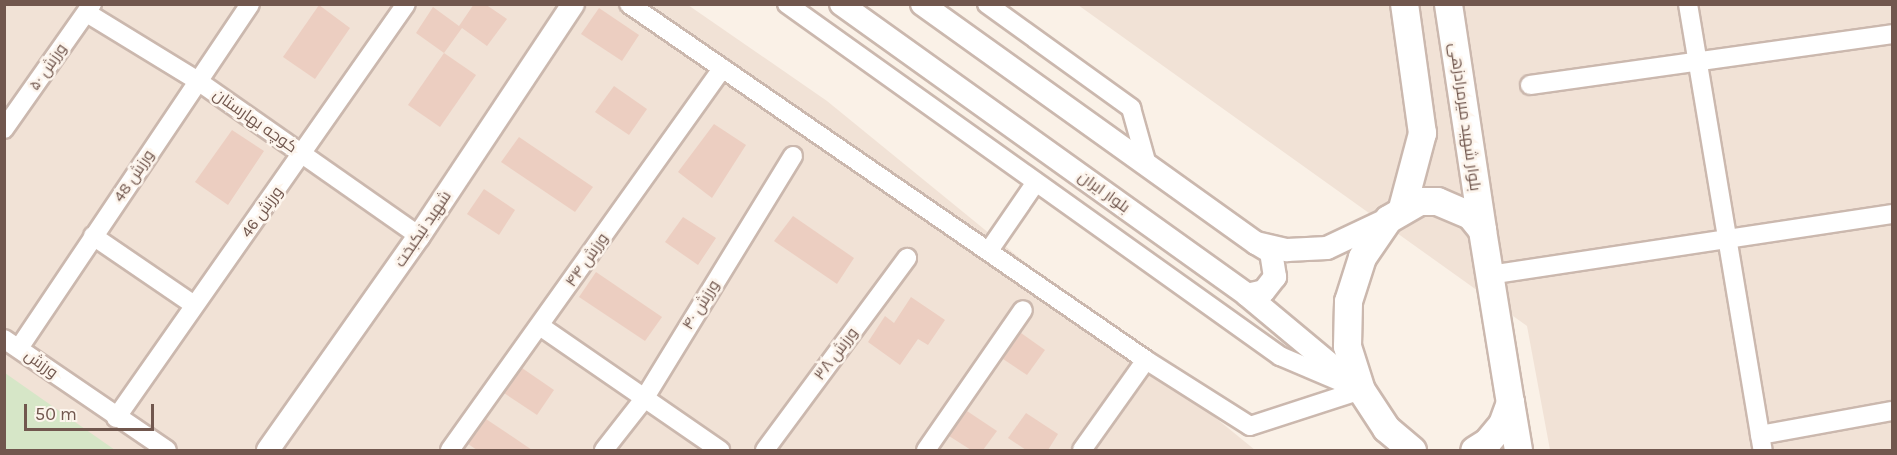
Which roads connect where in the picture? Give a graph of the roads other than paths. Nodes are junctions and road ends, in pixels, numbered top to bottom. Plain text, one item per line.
1 (250, 4) edge
2 (406, 4) edge
3 (573, 4) edge
4 (629, 4) edge
5 (787, 4) edge
6 (841, 4) edge
7 (922, 4) edge
8 (987, 4) edge
9 (1404, 4) edge
10 (1448, 4) edge
11 (1688, 4) edge
12 (89, 9) edge
13 (1893, 34) edge
14 (1699, 63) junction
15 (722, 68) junction
16 (198, 81) junction
17 (1530, 85) dead end
18 (4, 129) edge
19 (304, 155) junction
20 (793, 156) dead end
21 (1147, 165) junction
22 (1036, 182) junction
23 (1395, 214) junction
24 (1893, 214) edge
25 (1482, 230) junction
26 (93, 236) junction
27 (419, 236) junction
28 (1727, 237) junction
29 (1256, 243) junction
30 (990, 249) junction
31 (907, 258) dead end
32 (1489, 275) junction
33 (1247, 294) junction
34 (194, 305) junction
35 (1023, 310) dead end
36 (540, 326) junction
37 (12, 343) edge
38 (1146, 360) junction
39 (1361, 390) junction
40 (644, 399) junction
41 (1510, 402) junction
42 (1893, 411) edge
43 (116, 418) junction
44 (1761, 443) edge
45 (1407, 449) edge
46 (167, 450) edge
47 (268, 450) edge
48 (450, 450) edge
49 (604, 450) edge
50 (720, 450) edge
51 (765, 450) edge
52 (926, 450) edge
53 (1082, 450) edge
54 (1474, 450) edge
55 (1518, 450) edge

1 - 16 street, ورزش 48
2 - 19 street, ورزش 46
3 - 27 street, شهید نیکبخت
4 - 15 street
5 - 22 street
6 - 33 street, بلوار ایران
7 - 21 street
8 - 21 street
9 - 23 main road
10 - 25 main road, بلوار شهید میرمرادزهی
11 - 14 street
12 - 16 street, کوچه بهارستان
12 - 18 street, ورزش ۵٠
13 - 14 street
14 - 17 street
14 - 28 street
15 - 30 street
15 - 36 street, ورزش ۴۴
16 - 19 street, کوچه بهارستان
16 - 26 street, ورزش 48
19 - 27 street, کوچه بهارستان
19 - 34 street, ورزش 46
20 - 40 street, ورزش ۴۰
21 - 29 street
22 - 30 street
22 - 39 street
23 - 25 main road
23 - 29 street
23 - 39 main road
24 - 28 street
25 - 32 main road, بلوار شهید میرمرادزهی
26 - 34 street
26 - 37 street, ورزش 48
27 - 47 street, شهید نیکبخت
28 - 32 street
28 - 44 street
29 - 33 street
30 - 38 street
31 - 51 street, ورزش ۳۸
32 - 41 main road, بلوار شهید میرمرادزهی
33 - 39 street, بلوار ایران
34 - 43 street, ورزش 46
35 - 52 street
36 - 40 street
36 - 48 street, ورزش ۴۴
37 - 43 street, ورزش
38 - 39 street
38 - 53 street
39 - 45 main road
40 - 49 street, ورزش ۴۰
40 - 50 street
41 - 54 main road
41 - 55 main road
42 - 44 street
43 - 46 street, ورزش

